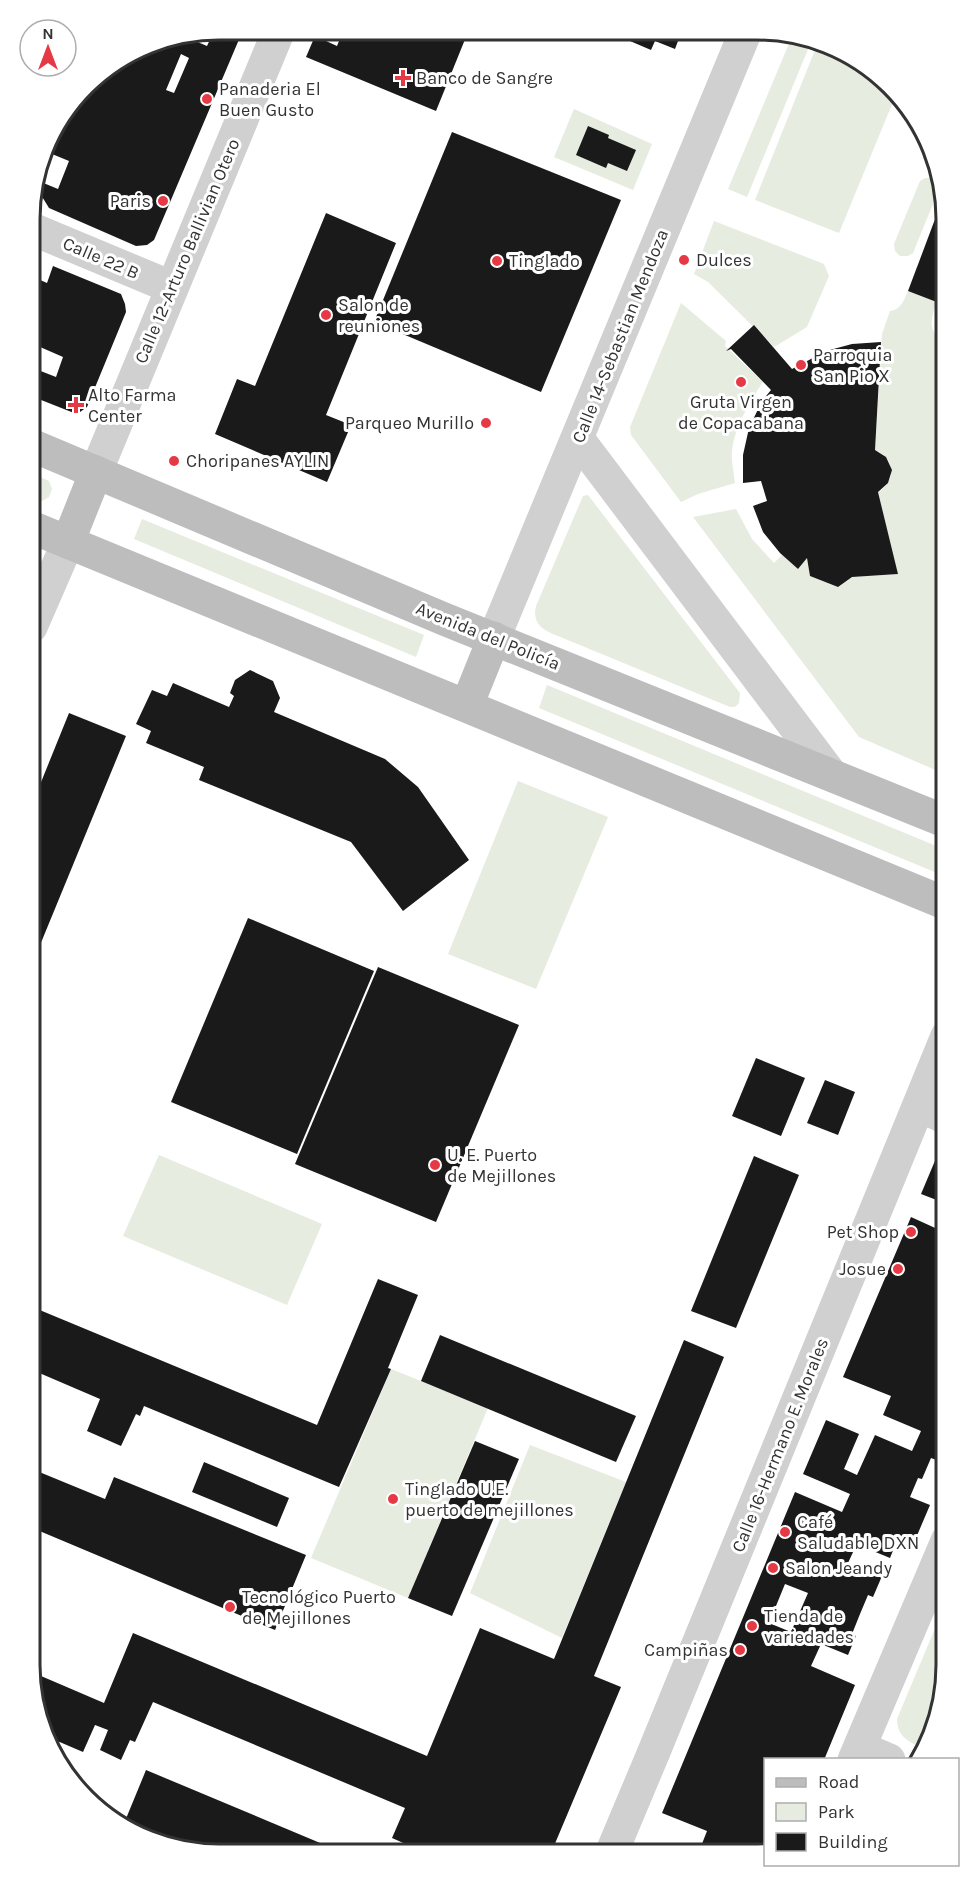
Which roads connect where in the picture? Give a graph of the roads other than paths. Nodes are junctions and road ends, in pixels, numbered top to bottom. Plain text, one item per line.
1 (275, 40) edge
2 (742, 40) edge
3 (41, 233) edge
4 (171, 287) junction
5 (578, 439) junction
6 (41, 449) edge
7 (96, 472) junction
8 (41, 531) edge
9 (68, 542) junction
10 (41, 604) edge
11 (494, 638) junction
12 (467, 705) junction
13 (830, 773) junction
14 (936, 817) edge
15 (936, 899) edge
16 (936, 1096) edge
17 (933, 1112) edge
18 (936, 1571) edge
19 (868, 1756) edge
20 (615, 1844) edge

1 - 4 street, Calle 12-Arturo Ballivian Otero
2 - 5 street, Calle 14-Sebastian Mendoza
3 - 4 street, Calle 22 B
4 - 7 street, Calle 12-Arturo Ballivian Otero
5 - 11 street, Calle 14-Sebastian Mendoza
5 - 13 street
6 - 7 main road, Avenida del Policía
7 - 9 main road
7 - 11 main road, Avenida del Policía
8 - 9 main road
9 - 10 street
9 - 12 main road
11 - 12 main road
11 - 13 main road, Avenida del Policía
12 - 15 main road
13 - 14 main road, Avenida del Policía
16 - 17 street, Calle 16-Hermano E. Morales
17 - 20 street, Calle 16-Hermano E. Morales
18 - 19 street

